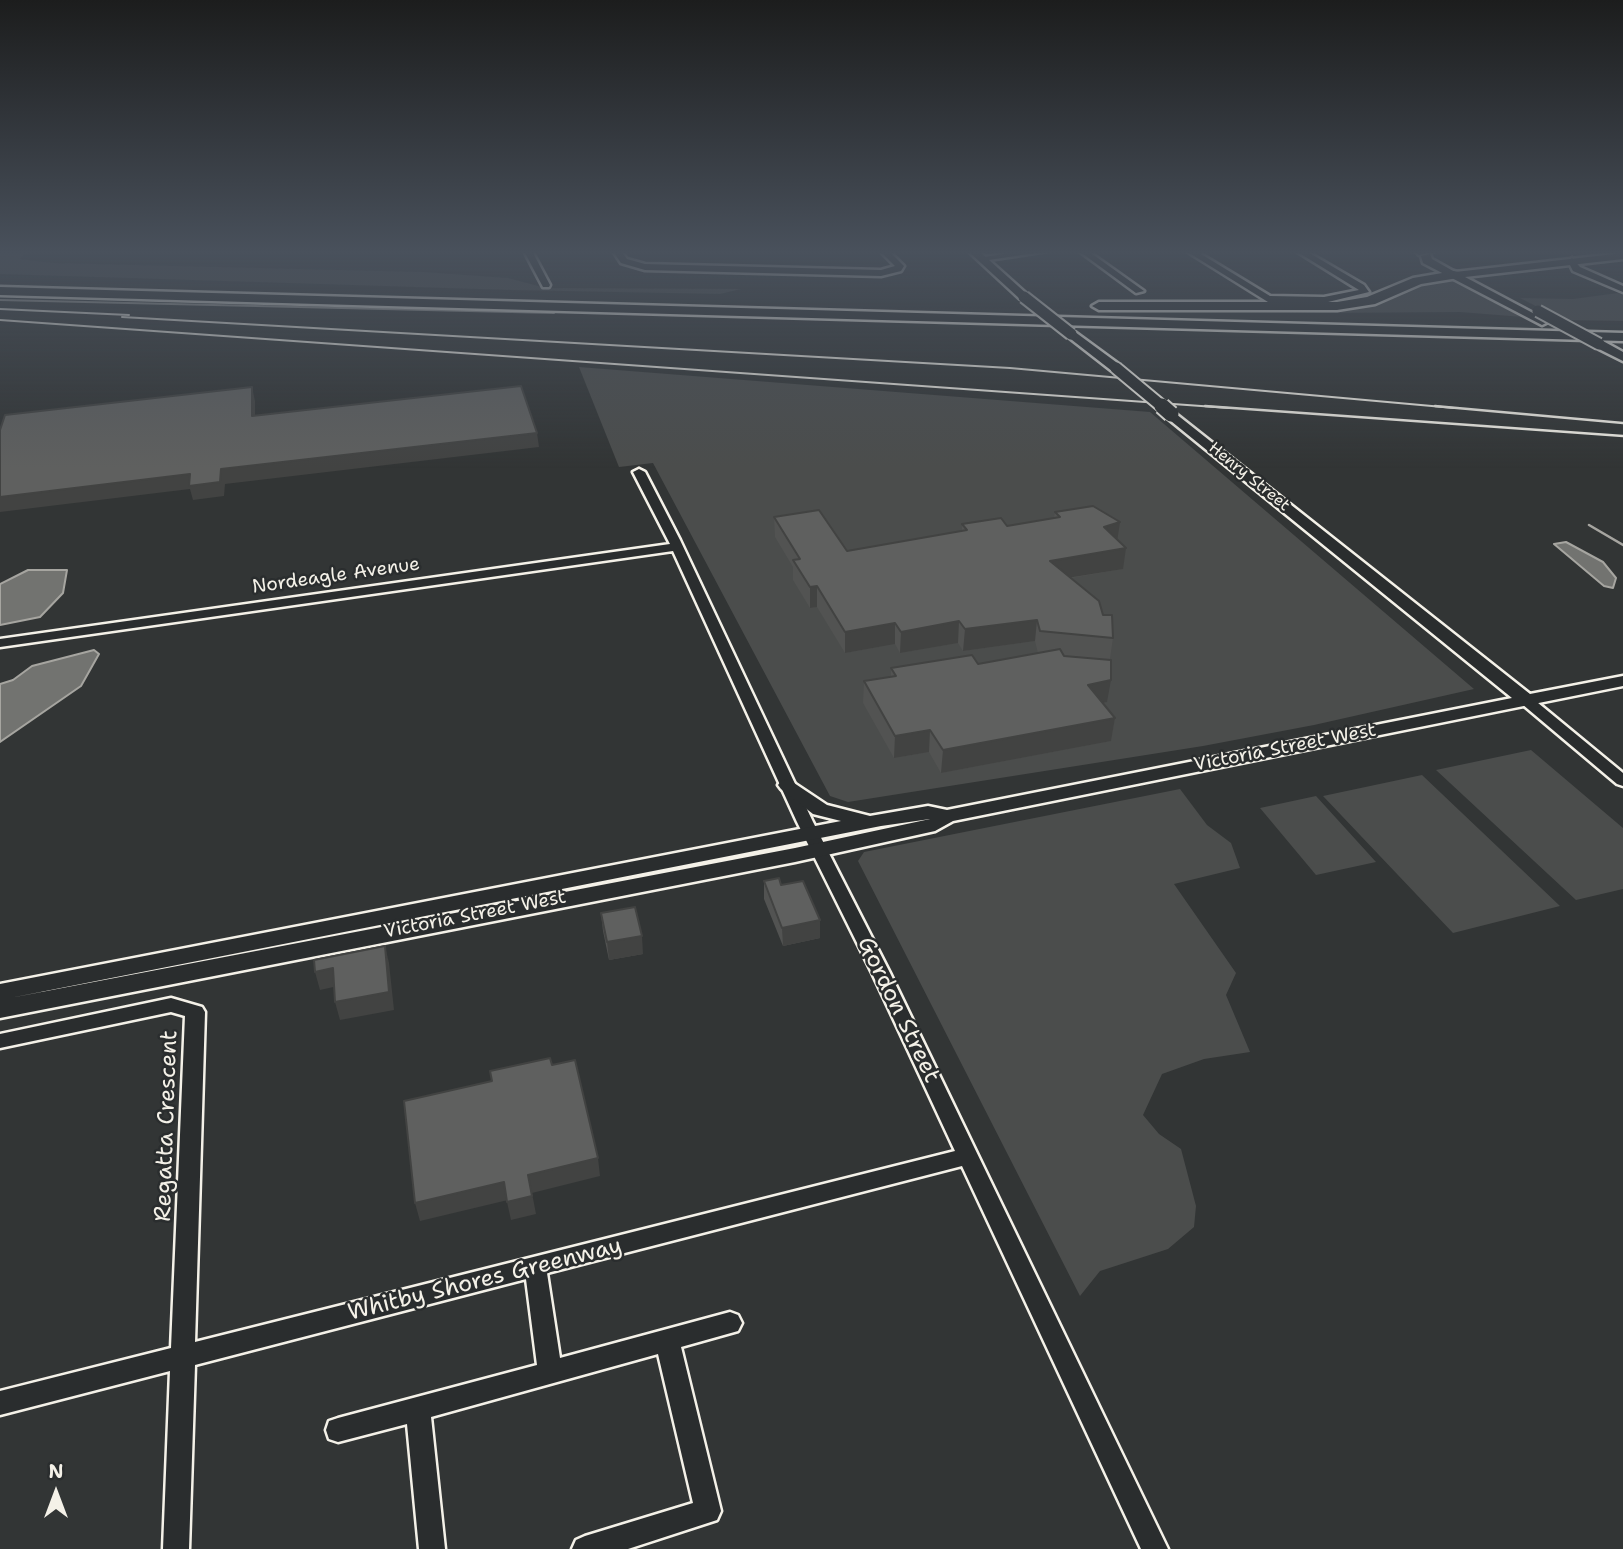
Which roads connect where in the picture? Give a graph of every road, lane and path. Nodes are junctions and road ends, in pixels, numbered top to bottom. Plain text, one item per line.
1 (1057, 323) edge
2 (1129, 323) edge
3 (1539, 323) edge
4 (1548, 323) edge
5 (1559, 323) edge
6 (1623, 325) edge
7 (1294, 328) junction
8 (1194, 332) dead end
9 (1623, 337) edge
10 (1600, 348) junction
11 (1621, 351) edge
12 (1623, 365) edge
13 (639, 472) dead end
14 (677, 547) junction
15 (0, 643) edge
16 (1623, 681) edge
17 (1527, 701) junction
18 (1623, 781) edge
19 (788, 785) junction
20 (947, 816) junction
21 (881, 820) junction
22 (815, 842) junction
23 (0, 992) edge
24 (0, 1009) edge
25 (0, 1041) edge
26 (969, 1156) junction
27 (535, 1266) junction
28 (730, 1323) dead end
29 (667, 1340) junction
30 (184, 1357) junction
31 (550, 1370) junction
32 (0, 1403) edge
33 (418, 1409) junction
34 (338, 1430) dead end
35 (176, 1549) edge
36 (432, 1549) edge
37 (585, 1549) edge
38 (1154, 1549) edge

1 - 17 main road, Henry Street, bridge
2 - 7 highway
3 - 6 highway
4 - 10 main road
5 - 10 main road, bridge
7 - 8 highway
7 - 9 highway
7 - 11 highway
10 - 11 main road
10 - 12 main road
13 - 14 street, Gordon Street
14 - 15 street, Nordeagle Avenue
14 - 19 street, Gordon Street
16 - 17 main road, Victoria Street West
17 - 18 street
17 - 20 main road, Victoria Street West
19 - 21 main road
19 - 22 street, Gordon Street
20 - 21 main road, Victoria Street West
20 - 22 main road, Victoria Street West
21 - 22 main road, Victoria Street West
22 - 23 main road, Victoria Street West
22 - 24 main road, Victoria Street West
22 - 26 street, Gordon Street
25 - 30 street, Regatta Crescent
26 - 27 street, Whitby Shores Greenway
26 - 38 street, Gordon Street
27 - 30 street, Whitby Shores Greenway
27 - 31 street
28 - 29 street
29 - 31 street
29 - 37 street
30 - 32 street, Whitby Shores Greenway
30 - 35 street
31 - 33 street
33 - 34 street
33 - 36 street

